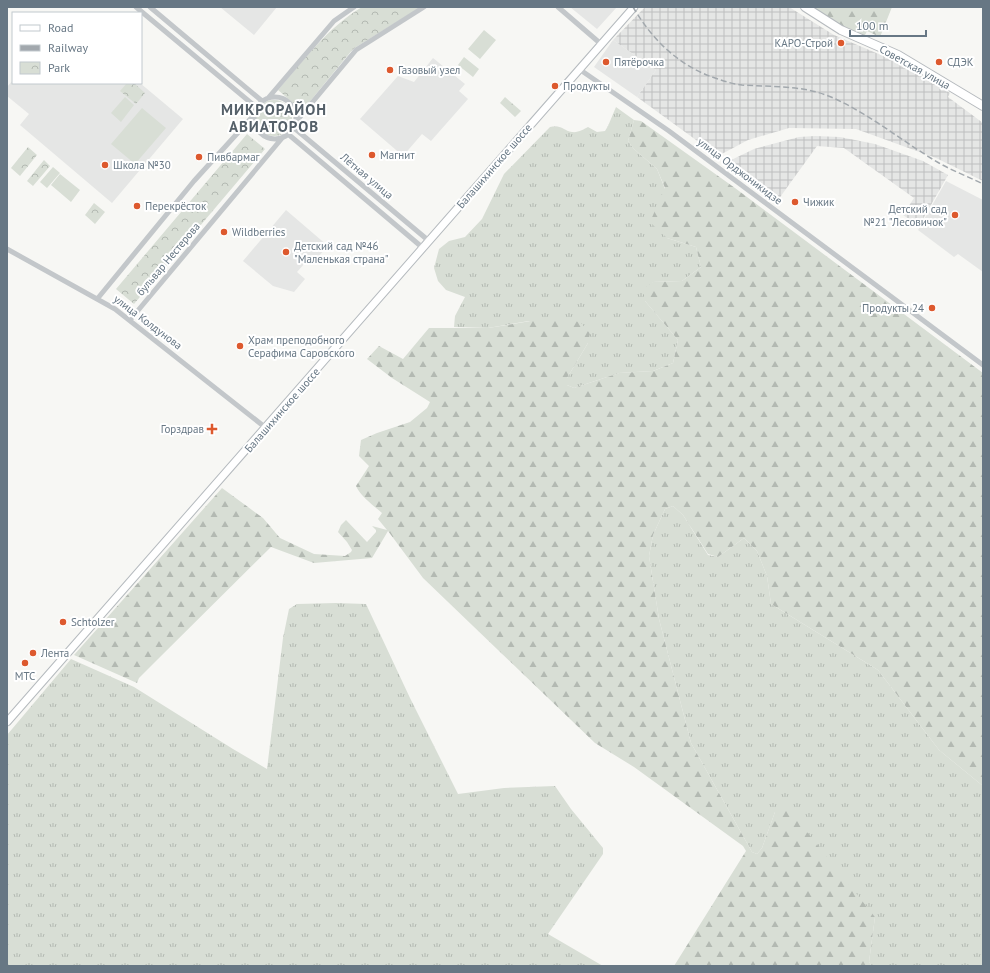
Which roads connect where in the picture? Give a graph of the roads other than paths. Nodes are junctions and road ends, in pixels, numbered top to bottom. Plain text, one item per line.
1 (136, 7) edge
2 (150, 7) edge
3 (354, 7) edge
4 (424, 7) edge
5 (558, 7) edge
6 (634, 7) edge
7 (805, 7) edge
8 (601, 44) junction
9 (579, 69) junction
10 (268, 98) junction
11 (262, 101) junction
12 (983, 106) edge
13 (256, 107) junction
14 (254, 115) junction
15 (294, 125) junction
16 (286, 135) junction
17 (428, 241) junction
18 (422, 248) junction
19 (7, 249) edge
20 (98, 298) junction
21 (130, 320) junction
22 (983, 365) edge
23 (266, 428) junction
24 (7, 722) edge

1 - 13 street
2 - 11 street
3 - 10 street
4 - 15 street
5 - 8 street
6 - 8 main road, Балашихинское шоссе
7 - 12 main road, Советская улица
8 - 9 main road, Балашихинское шоссе
9 - 17 main road, Балашихинское шоссе
9 - 22 street, улица Орджоникидзе
10 - 11 street
10 - 15 street
11 - 13 street
13 - 14 street
14 - 16 street
14 - 20 street
15 - 16 street
15 - 17 street, Лётная улица
16 - 18 street, Лётная улица
16 - 21 street, бульвар Нестерова
17 - 18 main road, Балашихинское шоссе
18 - 23 main road, Балашихинское шоссе
19 - 20 street, улица Колдунова
20 - 21 street, улица Колдунова
21 - 23 street, улица Колдунова
23 - 24 main road, Балашихинское шоссе

